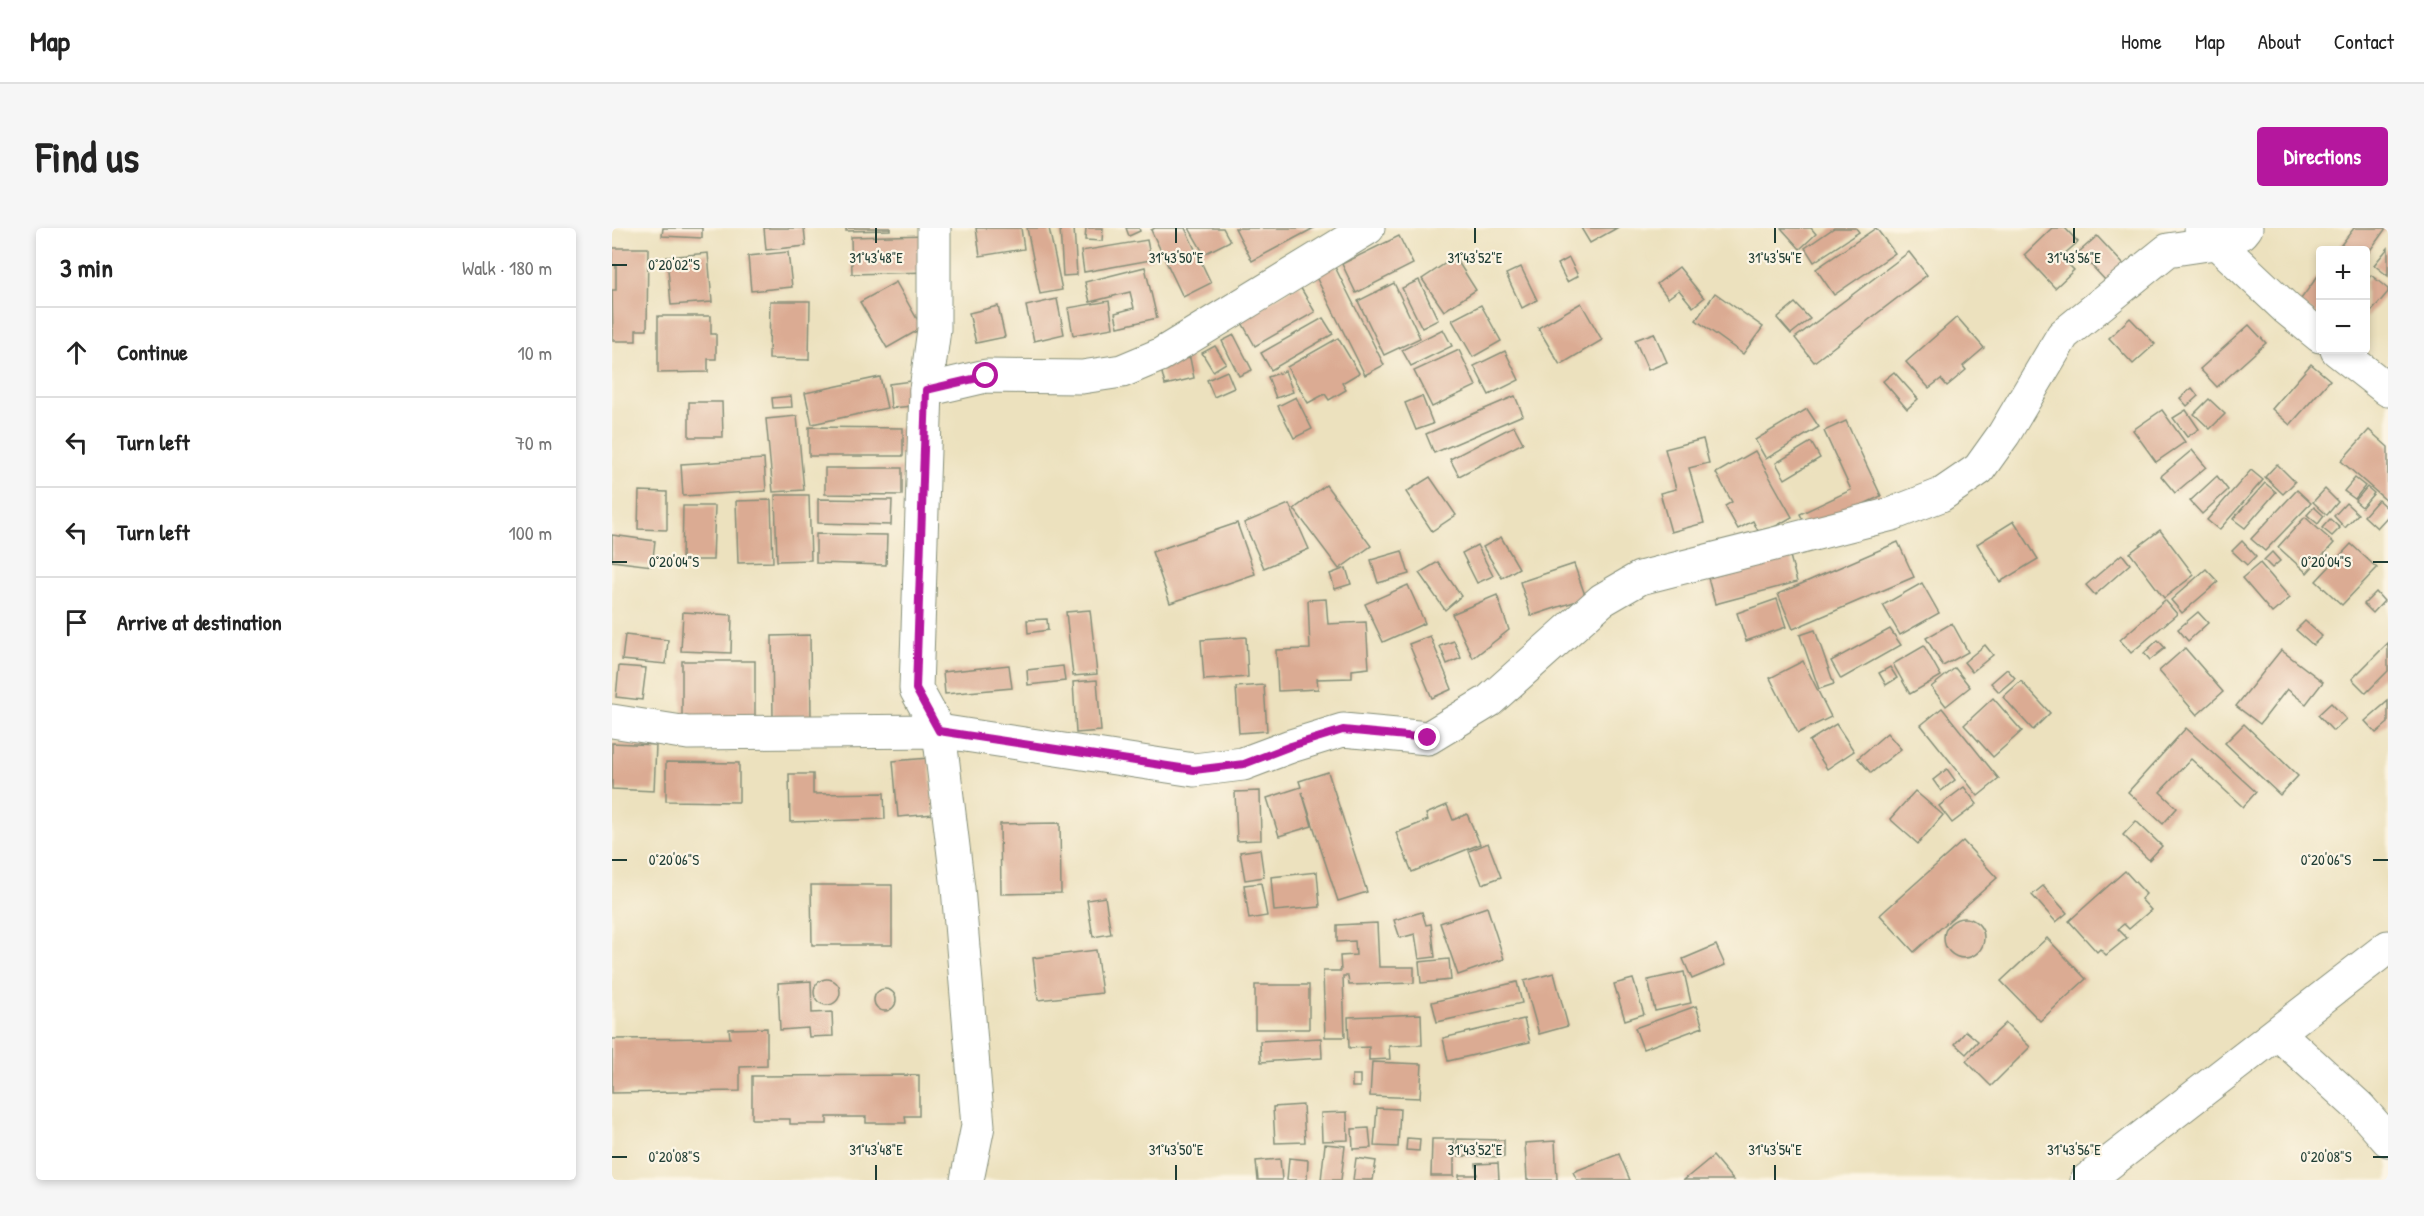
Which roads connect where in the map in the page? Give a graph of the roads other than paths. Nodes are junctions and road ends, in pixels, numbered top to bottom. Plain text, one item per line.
1 (934, 228) edge
2 (1368, 228) edge
3 (2246, 228) edge
4 (2208, 234) edge
5 (2316, 333) edge
6 (2342, 354) edge
7 (926, 390) junction
8 (2388, 390) edge
9 (612, 721) edge
10 (939, 731) junction
11 (2388, 947) edge
12 (2279, 1034) junction
13 (2388, 1140) edge
14 (967, 1180) edge
15 (2087, 1180) edge

1 - 7 street
2 - 7 street
3 - 4 street
4 - 5 street
4 - 10 street
6 - 8 street
7 - 10 street
9 - 10 street
10 - 14 street
11 - 12 street
12 - 13 street
12 - 15 street

